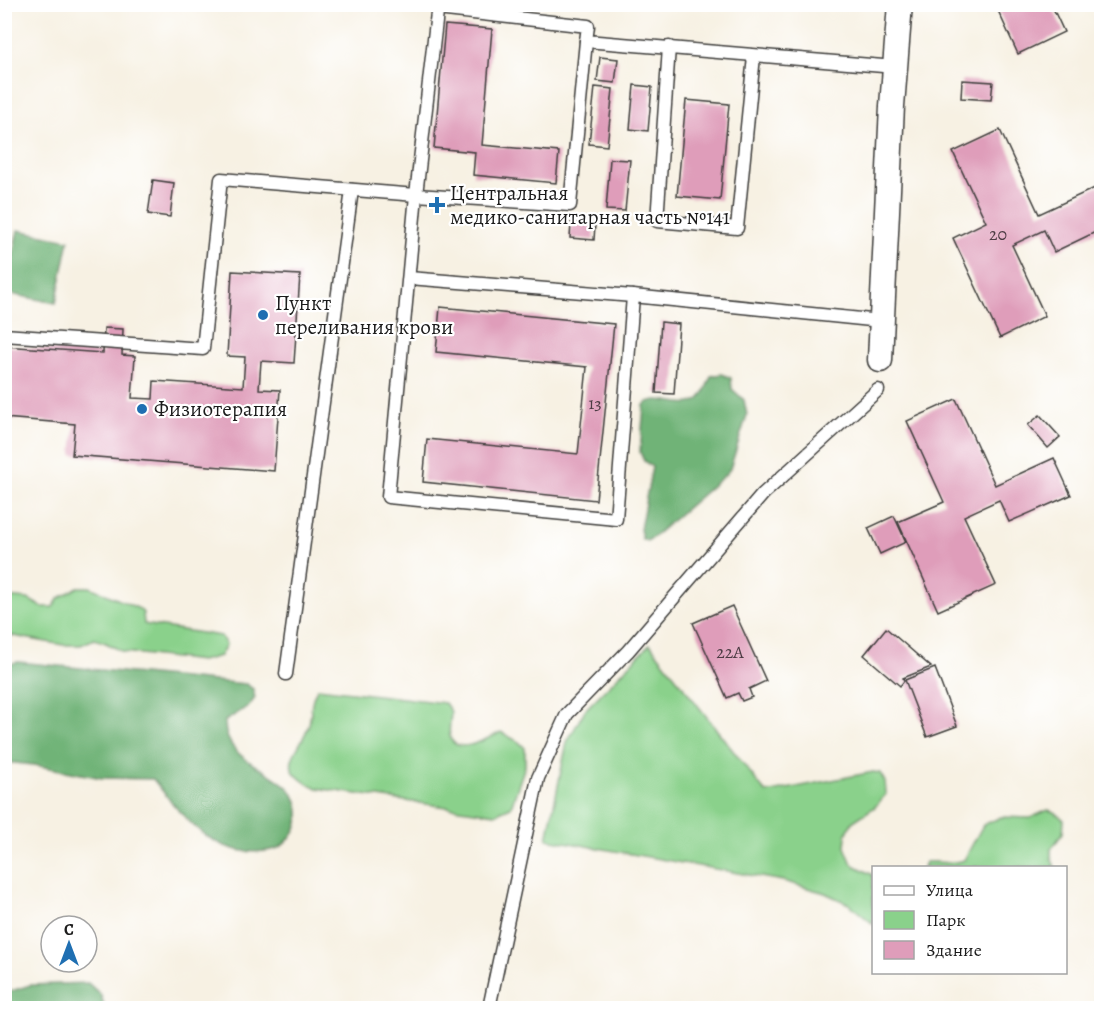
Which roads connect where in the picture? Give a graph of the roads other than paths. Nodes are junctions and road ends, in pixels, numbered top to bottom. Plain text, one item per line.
1 (900, 4) edge
2 (438, 7) edge
3 (586, 41) junction
4 (669, 47) junction
5 (754, 56) junction
6 (895, 67) junction
7 (351, 190) junction
8 (416, 195) junction
9 (409, 278) junction
10 (633, 296) junction
11 (881, 321) junction
12 (4, 335) edge
13 (880, 360) dead end
14 (878, 390) dead end
15 (286, 674) dead end
16 (489, 1008) edge

1 - 6 street
2 - 3 lane
2 - 8 lane
3 - 4 lane
3 - 8 lane
4 - 5 lane
4 - 5 lane
5 - 6 lane
6 - 11 street
7 - 8 lane
7 - 12 lane
7 - 15 lane
8 - 9 lane
9 - 10 lane
9 - 10 lane
10 - 11 lane
11 - 13 street
14 - 16 lane

